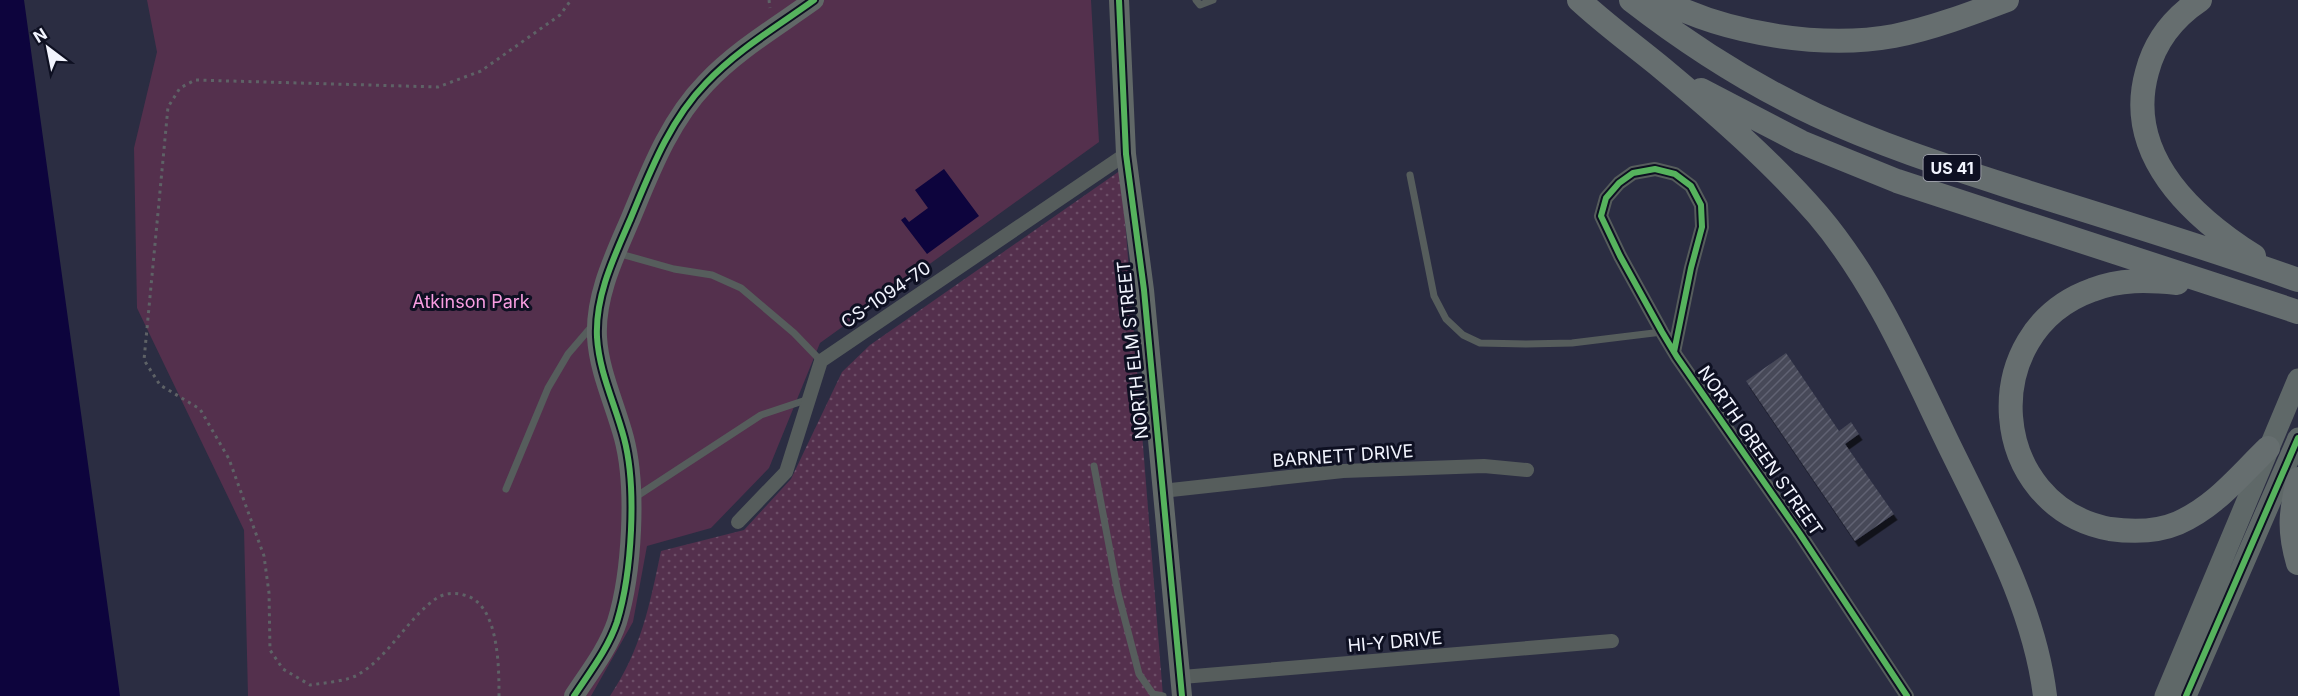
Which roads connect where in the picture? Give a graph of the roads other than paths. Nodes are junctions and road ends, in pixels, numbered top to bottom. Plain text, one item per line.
1 (814, 0) edge
2 (1119, 0) edge
3 (1196, 0) edge
4 (1213, 0) edge
5 (1579, 0) edge
6 (1631, 0) edge
7 (1662, 0) edge
8 (2007, 0) edge
9 (2200, 0) edge
10 (1662, 69) junction
11 (1126, 154) junction
12 (1410, 175) dead end
13 (616, 252) junction
14 (2298, 280) edge
15 (2234, 292) junction
16 (2298, 312) edge
17 (597, 320) junction
18 (1662, 332) junction
19 (1674, 352) junction
20 (821, 361) junction
21 (2295, 386) edge
22 (809, 399) junction
23 (2298, 438) edge
24 (2268, 448) junction
25 (1094, 466) dead end
26 (1527, 470) dead end
27 (2298, 479) edge
28 (506, 489) dead end
29 (1162, 491) junction
30 (632, 499) junction
31 (738, 522) dead end
32 (2298, 563) edge
33 (1612, 641) dead end
34 (1182, 687) edge
35 (574, 696) edge
36 (1163, 696) edge
37 (1907, 696) edge
38 (2045, 696) edge
39 (2165, 696) edge
40 (2186, 696) edge

1 - 13 street
2 - 11 street, NORTH ELM STREET
3 - 4 lane
5 - 10 highway, US 41
6 - 14 highway, US 41
7 - 8 highway
9 - 14 highway
10 - 15 highway, US 41
10 - 38 highway
11 - 20 street, CS-1094-70
11 - 29 street, NORTH ELM STREET
12 - 18 lane
13 - 17 street
13 - 20 lane
15 - 16 highway, US 41
15 - 24 highway
17 - 28 lane
17 - 30 street
18 - 19 street, NORTH GREEN STREET
18 - 19 street, NORTH GREEN STREET
19 - 37 street, NORTH GREEN STREET
20 - 22 street
21 - 24 main road
22 - 30 lane
22 - 31 street
23 - 40 main road
24 - 39 main road
25 - 36 lane
26 - 29 street, BARNETT DRIVE
27 - 32 highway
29 - 34 street, NORTH ELM STREET
30 - 35 street
33 - 34 street, HI-Y DRIVE

